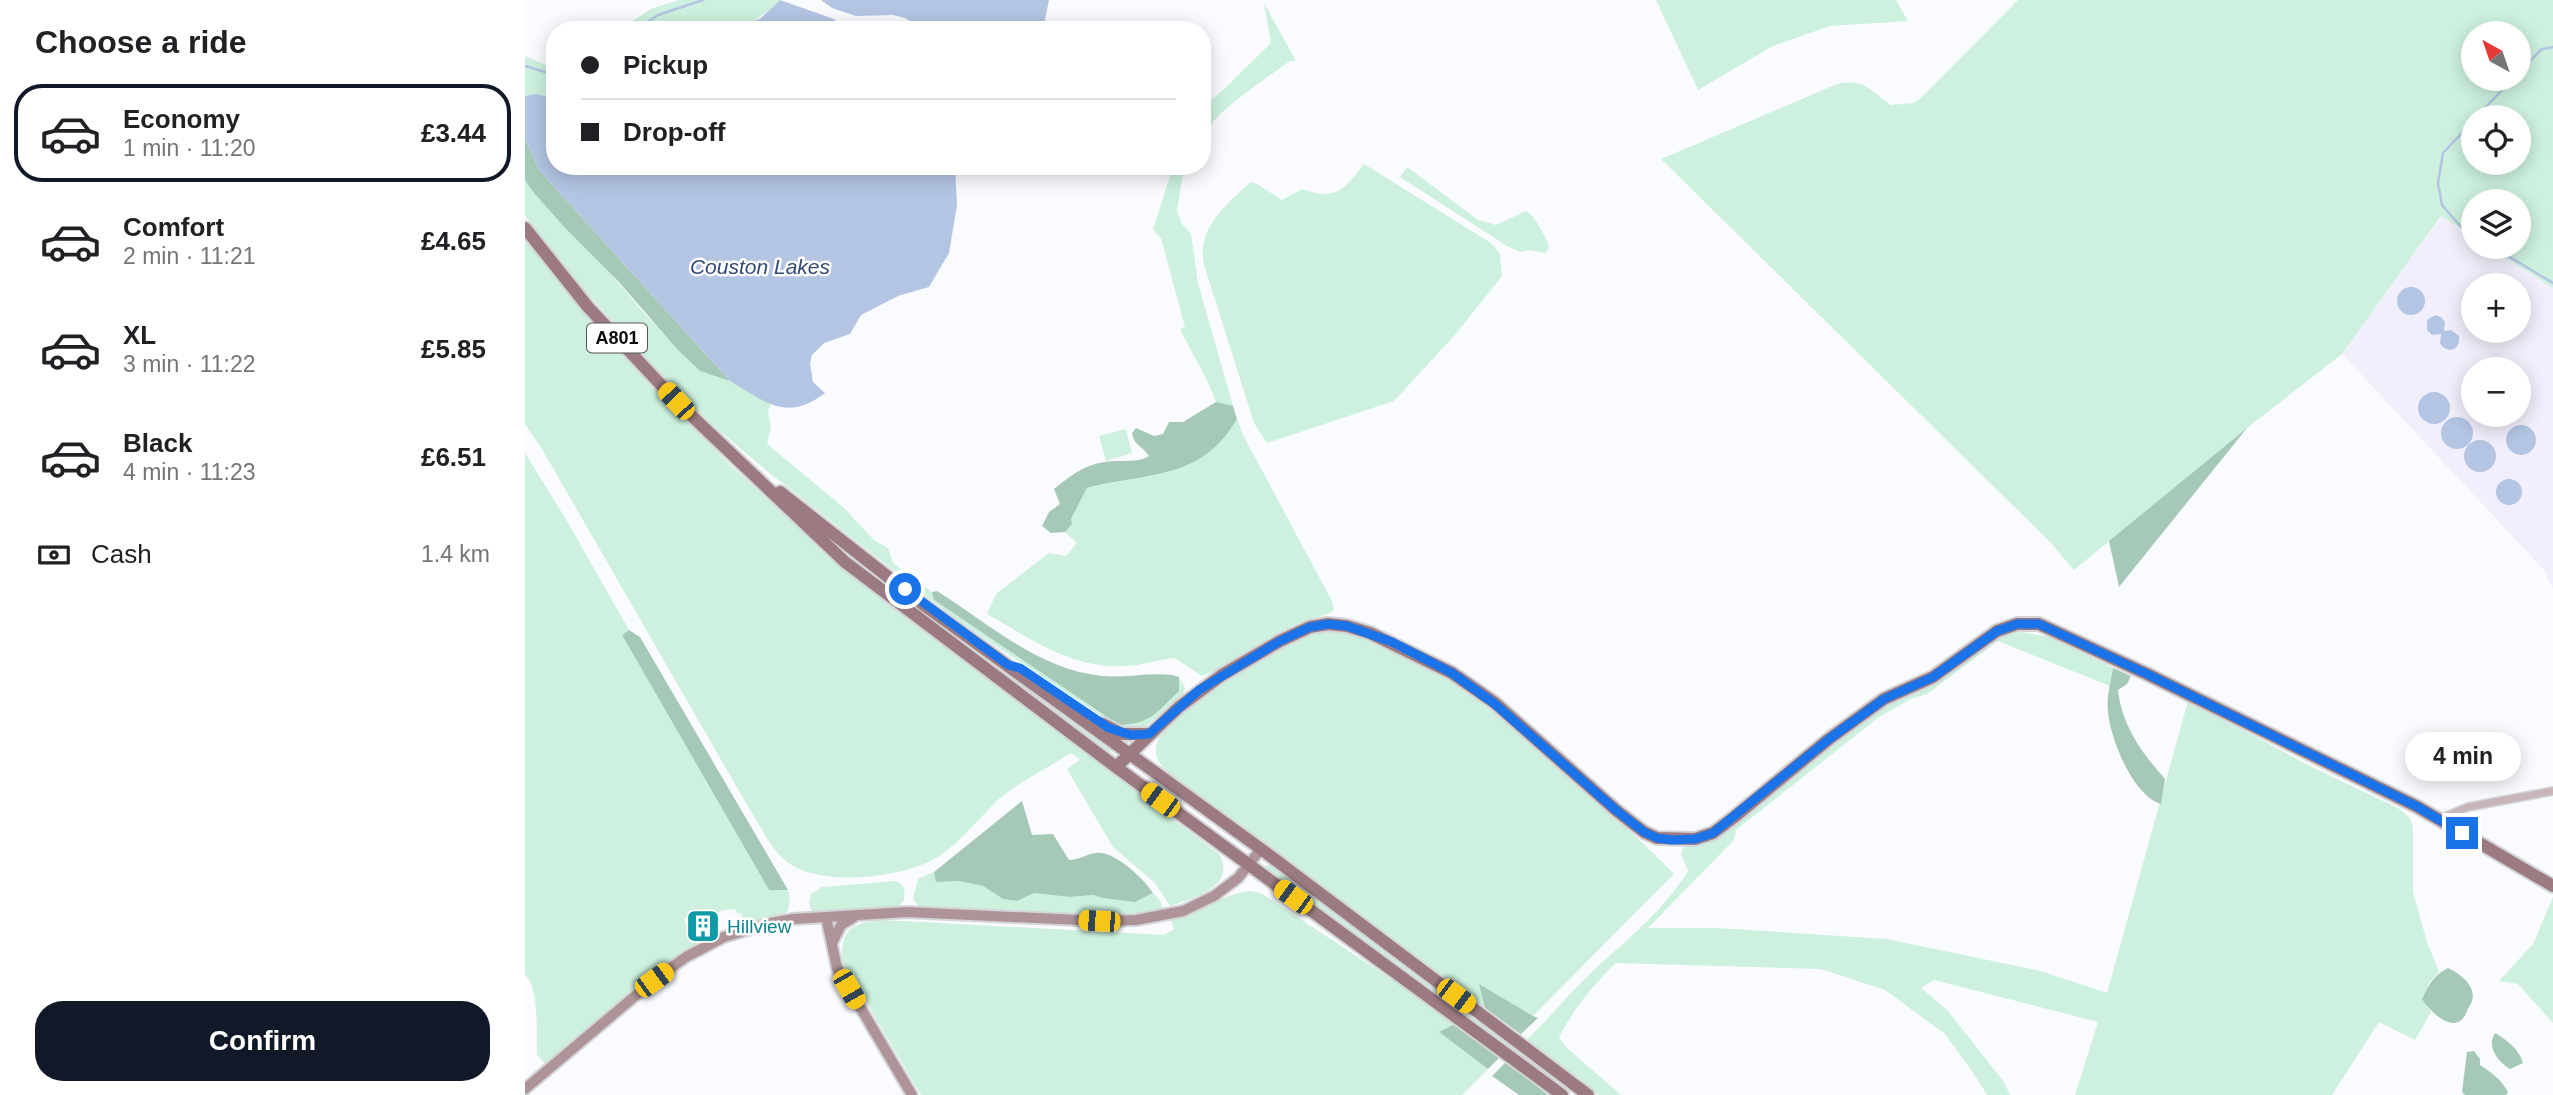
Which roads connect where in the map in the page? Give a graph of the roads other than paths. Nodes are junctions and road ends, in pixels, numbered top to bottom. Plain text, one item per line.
1 (525, 228) edge
2 (716, 442) junction
3 (1008, 665) junction
4 (1149, 734) junction
5 (1129, 752) junction
6 (1116, 767) junction
7 (2553, 792) edge
8 (2439, 820) junction
9 (1261, 849) junction
10 (1248, 865) junction
11 (2553, 886) edge
12 (857, 915) junction
13 (826, 917) junction
14 (831, 945) junction
15 (525, 1089) edge
16 (912, 1095) edge
17 (1562, 1095) edge
18 (1588, 1095) edge

1 - 2 main road, A801
2 - 3 main road, A801
2 - 6 main road, A801
3 - 4 main road
3 - 5 main road, A801
4 - 5 main road
4 - 8 main road
5 - 6 main road
5 - 9 main road, A801
6 - 10 main road, A801
7 - 8 street
8 - 11 main road
9 - 10 main road
9 - 18 main road, A801
10 - 12 main road
10 - 17 main road, A801
12 - 13 main road
12 - 14 main road
13 - 14 main road
13 - 15 main road
14 - 16 main road

